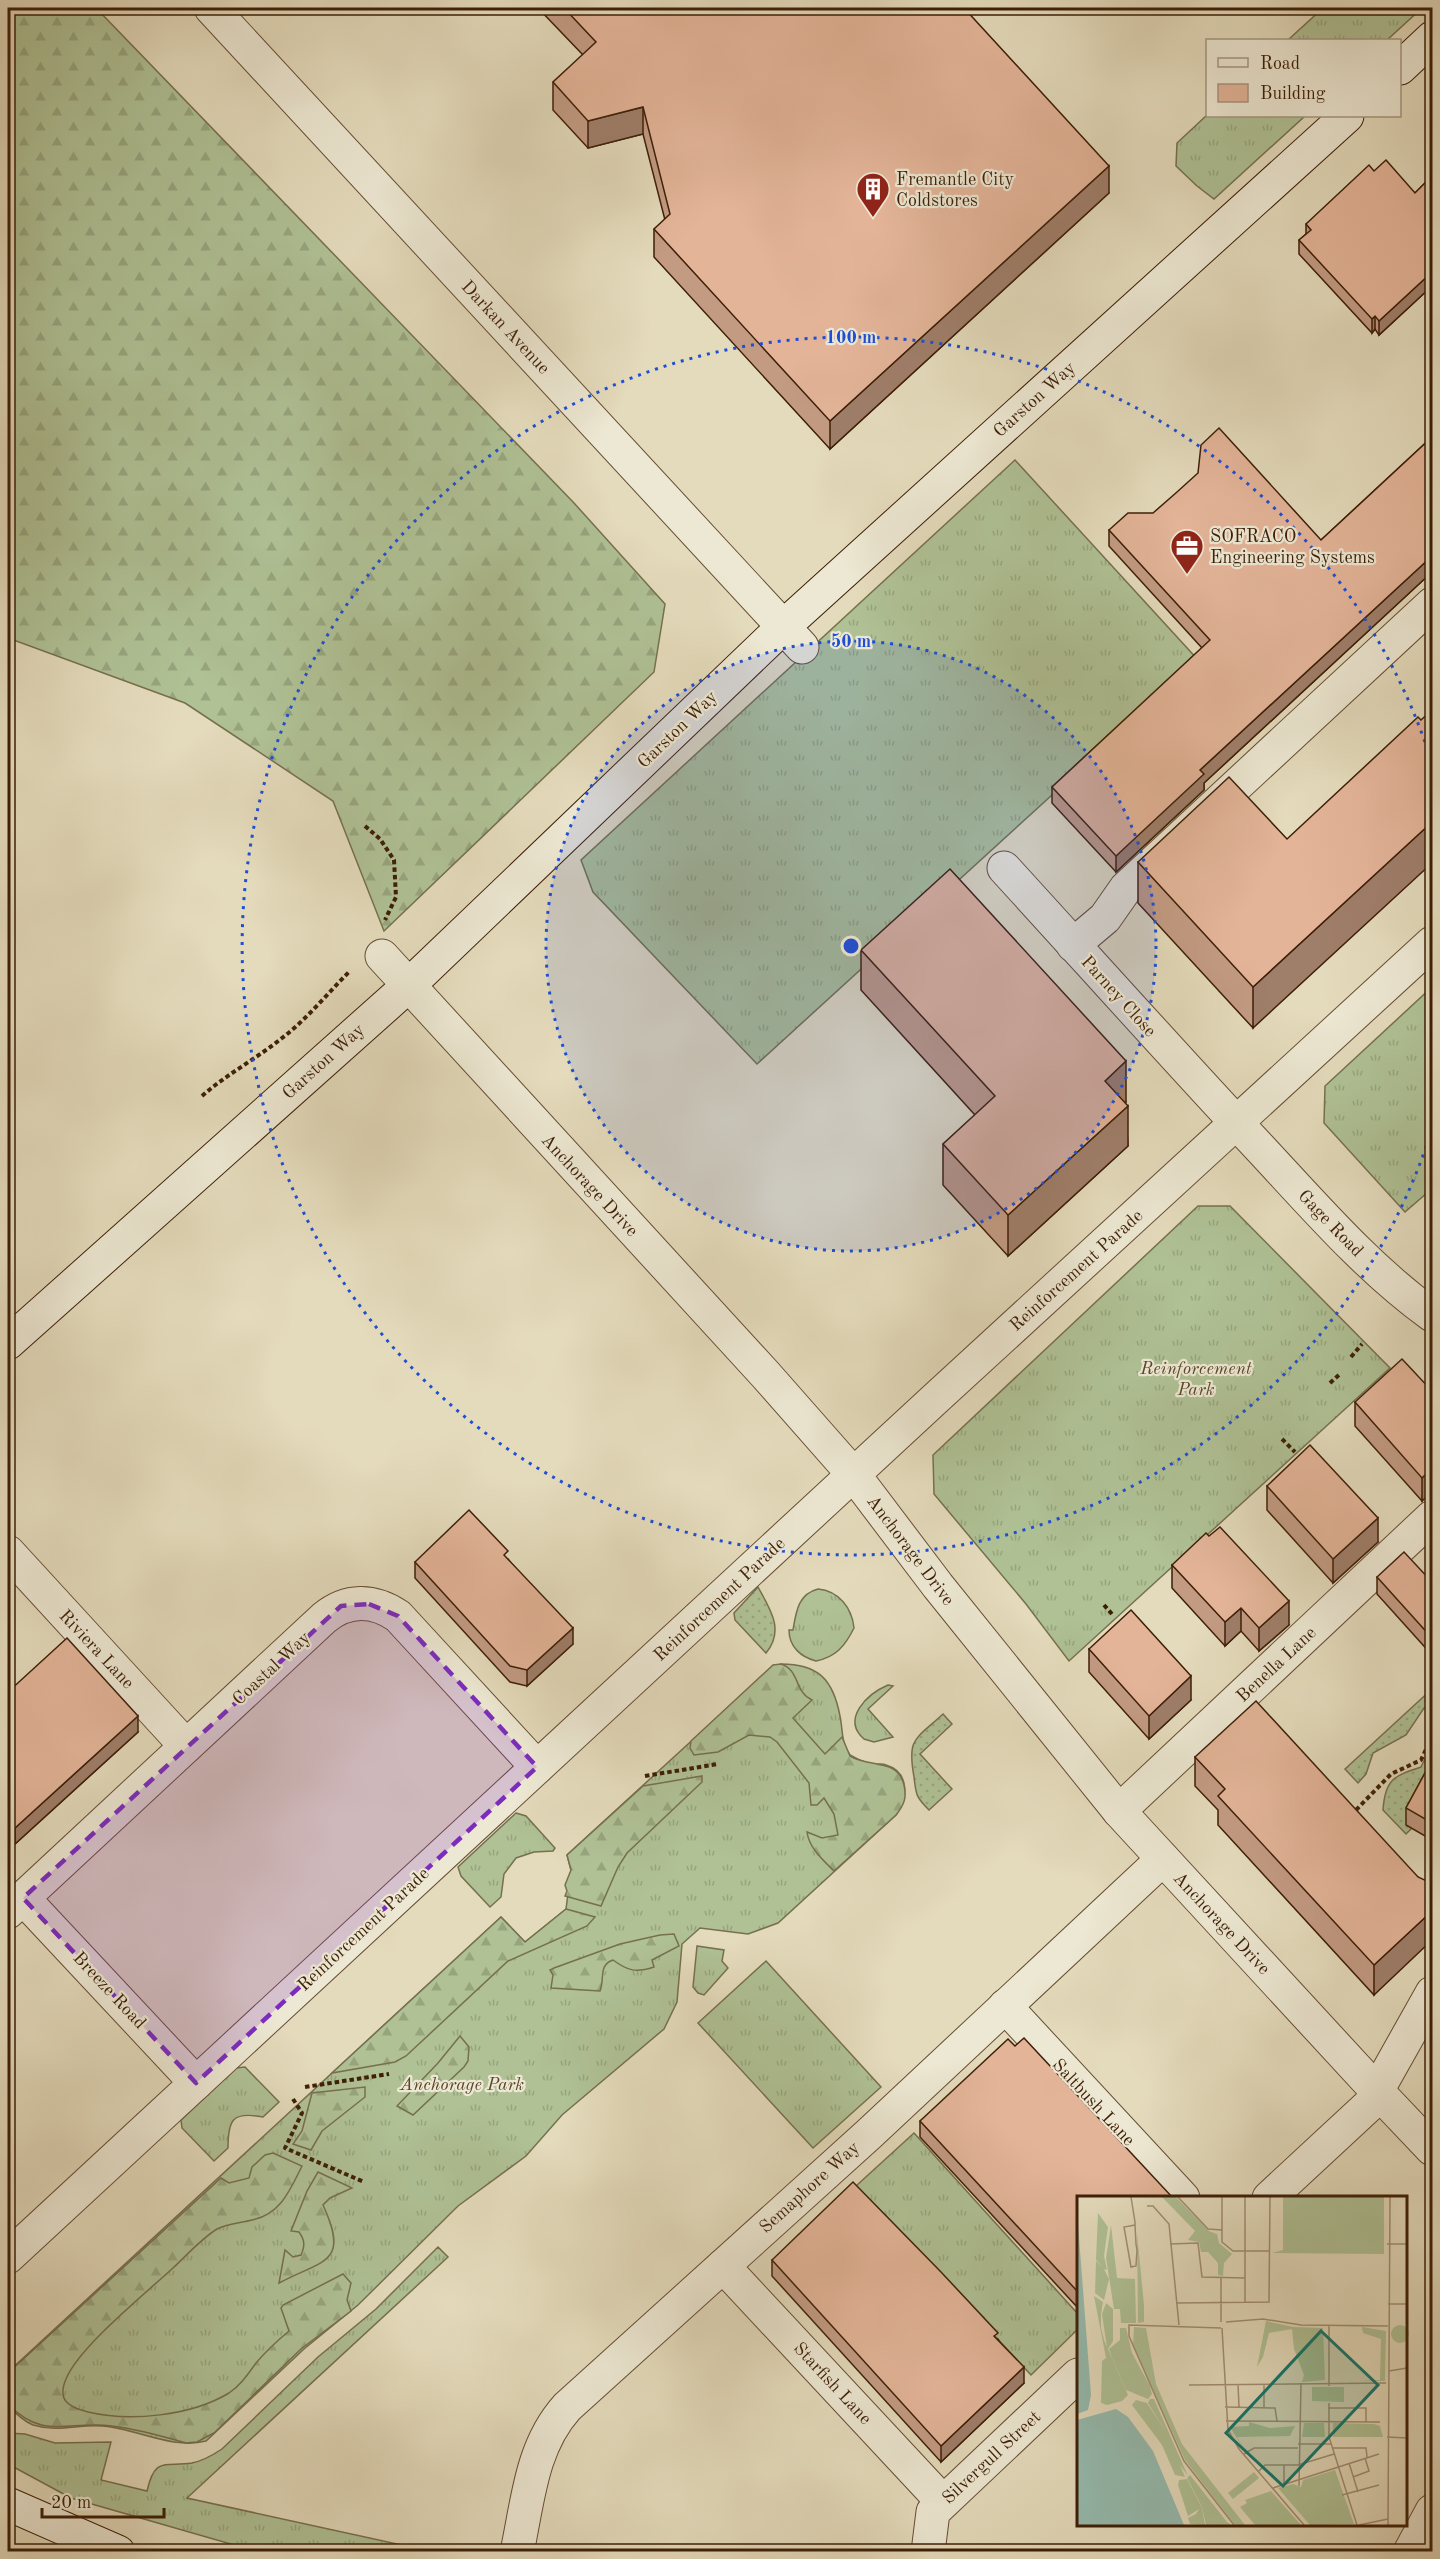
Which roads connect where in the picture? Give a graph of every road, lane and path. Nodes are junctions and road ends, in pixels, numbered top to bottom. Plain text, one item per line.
1 (210, 8) edge
2 (1432, 38) edge
3 (1401, 67) edge
4 (1346, 117) edge
5 (1432, 604) edge
6 (793, 637) junction
7 (364, 826) dead end
8 (1004, 868) dead end
9 (382, 940) joint
10 (1432, 943) edge
11 (1073, 945) junction
12 (352, 969) dead end
13 (408, 986) junction
14 (202, 1096) dead end
15 (1236, 1123) junction
16 (1432, 1315) edge
17 (8, 1343) edge
18 (1362, 1344) dead end
19 (1351, 1357) dead end
20 (1341, 1373) dead end
21 (1330, 1383) dead end
22 (1282, 1438) dead end
23 (1295, 1452) dead end
24 (854, 1475) junction
25 (1432, 1517) edge
26 (8, 1552) edge
27 (1104, 1605) dead end
28 (1112, 1614) dead end
29 (1247, 1692) junction
30 (1270, 1717) edge
31 (1432, 1737) edge
32 (186, 1746) junction
33 (718, 1764) dead end
34 (537, 1767) junction
35 (645, 1776) dead end
36 (1356, 1810) edge
37 (1119, 1811) junction
38 (1163, 1859) junction
39 (15, 1905) edge
40 (1432, 1993) edge
41 (1005, 2006) junction
42 (388, 2074) dead end
43 (196, 2083) junction
44 (305, 2087) dead end
45 (1378, 2093) junction
46 (293, 2098) dead end
47 (1432, 2149) edge
48 (364, 2182) dead end
49 (1180, 2196) edge
50 (1271, 2196) edge
51 (8, 2257) edge
52 (723, 2265) junction
53 (1077, 2376) edge
54 (943, 2502) junction
55 (8, 2504) edge
56 (118, 2552) edge
57 (517, 2552) edge
58 (928, 2552) edge

1 - 6 street, Darkan Avenue
2 - 3 street
4 - 6 street, Garston Way
5 - 11 street
6 - 13 street, Garston Way
7 - 9 path
8 - 11 street, Parney Close
9 - 13 street, Anchorage Drive
10 - 15 street, Reinforcement Parade
11 - 15 street, Parney Close
12 - 14 path
13 - 17 street, Garston Way
13 - 24 street, Anchorage Drive
15 - 16 street, Gage Road
15 - 24 street, Reinforcement Parade
18 - 19 path
20 - 21 path
22 - 23 path
24 - 34 street, Reinforcement Parade
24 - 37 street, Anchorage Drive
25 - 29 street, Benella Lane
26 - 32 street, Riviera Lane
27 - 28 path
29 - 30 street
29 - 37 street, Benella Lane
31 - 36 path
32 - 34 street, Coastal Way
32 - 39 street, Coastal Way
33 - 35 path
34 - 43 street, Reinforcement Parade
37 - 38 street, Anchorage Drive
38 - 41 street, Semaphore Way
38 - 45 street, Anchorage Drive
39 - 43 street, Breeze Road
40 - 45 street
41 - 49 street, Saltbush Lane
41 - 52 street, Semaphore Way
42 - 44 path
43 - 51 street, Reinforcement Parade
45 - 47 street, Anchorage Drive
45 - 50 street
46 - 48 path
52 - 54 street, Starfish Lane
52 - 57 street, Semaphore Way
53 - 54 street, Silvergull Street
54 - 58 street, Silvergull Street
55 - 56 street

